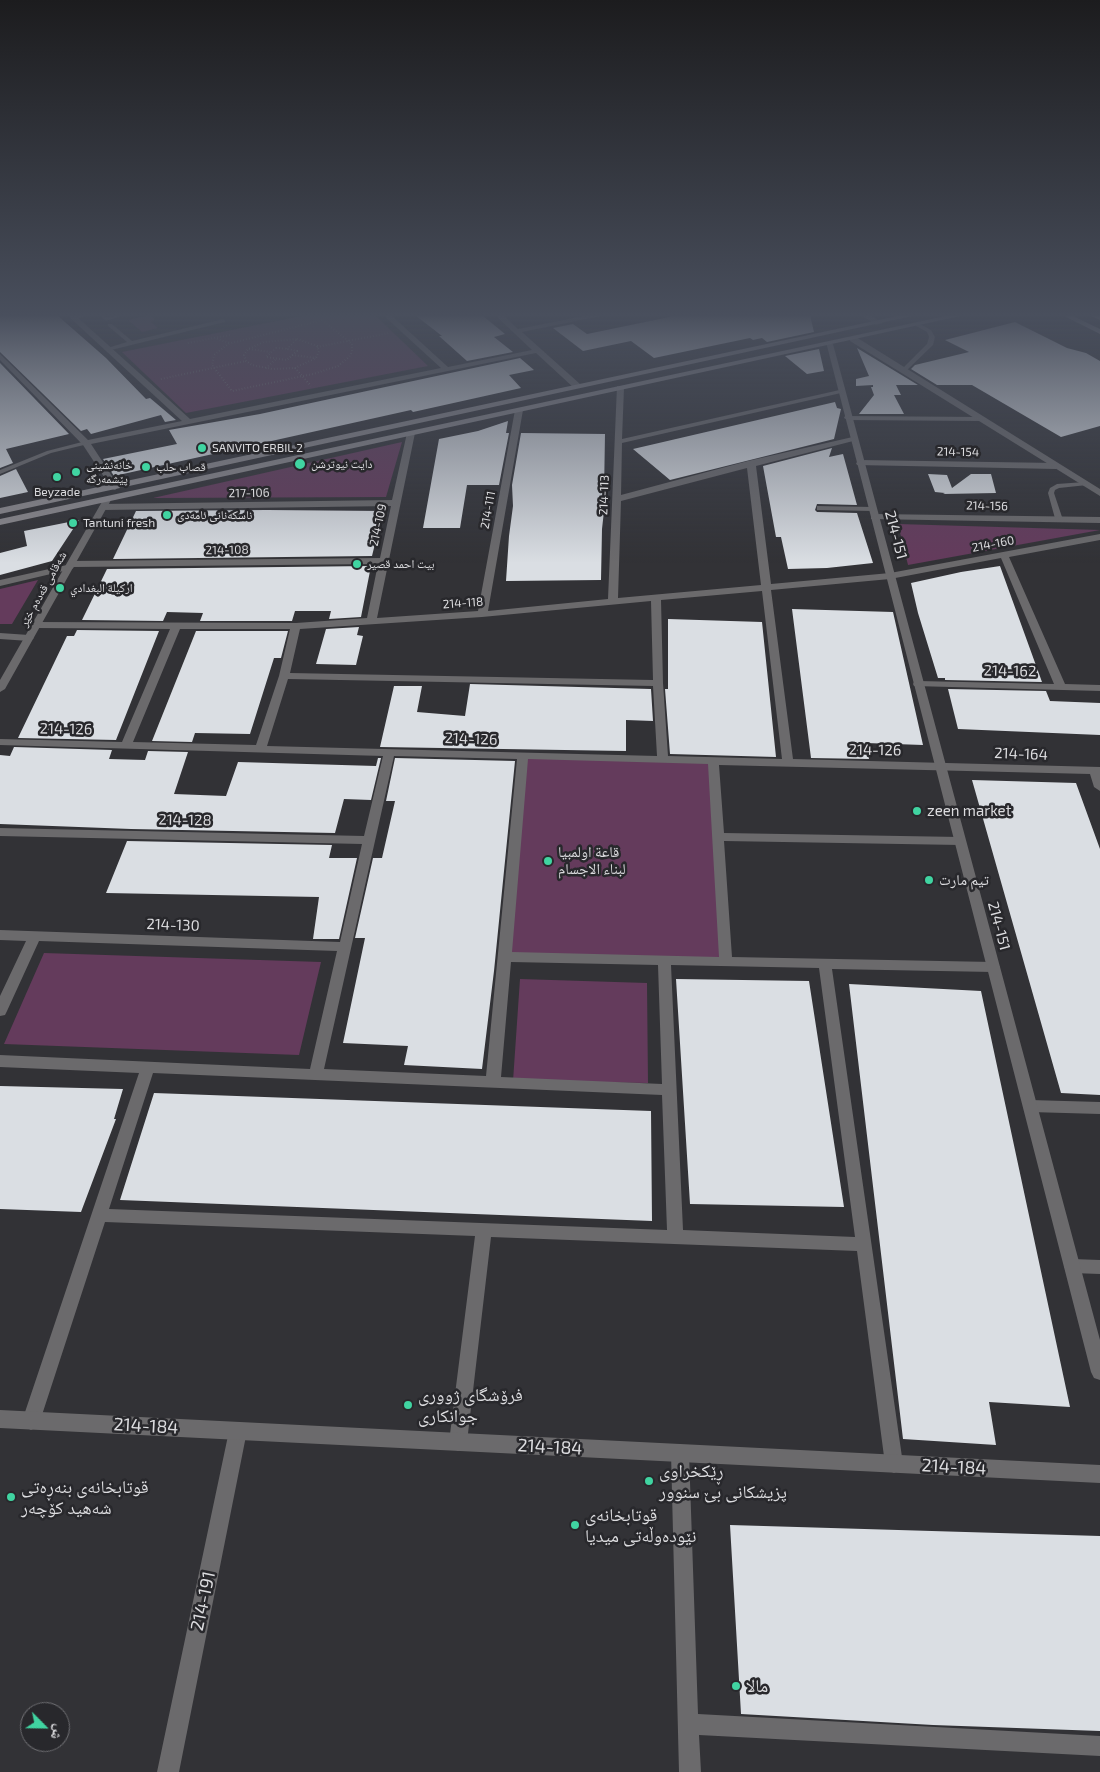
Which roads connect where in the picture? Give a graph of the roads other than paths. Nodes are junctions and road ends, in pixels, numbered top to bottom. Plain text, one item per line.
1 (42, 398) edge
2 (161, 398) edge
3 (301, 398) edge
4 (524, 398) edge
5 (575, 398) edge
6 (620, 398) edge
7 (816, 398) edge
8 (843, 398) edge
9 (948, 398) edge
10 (519, 410) junction
11 (848, 418) junction
12 (981, 419) junction
13 (187, 421) junction
14 (410, 433) junction
15 (854, 438) junction
16 (86, 442) junction
17 (618, 442) junction
18 (751, 463) junction
19 (860, 463) junction
20 (1056, 466) junction
21 (0, 472) edge
22 (1086, 484) junction
23 (115, 487) junction
24 (1100, 493) edge
25 (617, 499) junction
26 (396, 503) junction
27 (105, 504) junction
28 (820, 508) dead end
29 (0, 510) edge
30 (873, 513) junction
31 (1059, 520) junction
32 (1100, 520) edge
33 (0, 522) edge
34 (1100, 537) edge
35 (1004, 555) junction
36 (383, 561) junction
37 (70, 566) junction
38 (890, 576) junction
39 (0, 583) edge
40 (766, 588) junction
41 (656, 598) junction
42 (613, 602) junction
43 (482, 614) junction
44 (371, 621) junction
45 (36, 626) junction
46 (176, 626) junction
47 (296, 626) junction
48 (0, 636) edge
49 (29, 638) junction
50 (284, 676) junction
51 (658, 683) junction
52 (918, 684) junction
53 (1061, 688) junction
54 (1100, 688) edge
55 (0, 689) edge
56 (0, 742) edge
57 (126, 745) junction
58 (260, 749) junction
59 (389, 752) junction
60 (523, 756) junction
61 (663, 759) junction
62 (713, 761) junction
63 (788, 763) junction
64 (940, 767) junction
65 (1097, 771) edge
66 (1100, 787) edge
67 (0, 832) edge
68 (718, 837) junction
69 (369, 840) junction
70 (960, 841) junction
71 (0, 936) edge
72 (34, 937) junction
73 (345, 947) junction
74 (505, 957) junction
75 (664, 960) junction
76 (726, 961) junction
77 (825, 963) junction
78 (993, 967) junction
79 (0, 1011) edge
80 (0, 1061) edge
81 (148, 1068) junction
82 (316, 1075) junction
83 (493, 1083) junction
84 (670, 1090) junction
85 (1030, 1106) junction
86 (1100, 1108) edge
87 (99, 1215) junction
88 (484, 1230) junction
89 (675, 1237) junction
90 (864, 1244) junction
91 (1072, 1266) junction
92 (1100, 1267) edge
93 (1100, 1372) edge
94 (0, 1419) edge
95 (31, 1421) junction
96 (238, 1431) junction
97 (458, 1442) junction
98 (680, 1453) junction
99 (894, 1464) junction
100 (1100, 1474) edge
101 (688, 1724) junction
102 (1100, 1746) edge
103 (168, 1772) edge
104 (690, 1772) edge

1 - 16 street
2 - 13 street
3 - 13 street
4 - 23 main road
5 - 10 main road
6 - 17 street, 214-113
7 - 17 street
8 - 11 street, 214-151
9 - 12 street
10 - 14 main road
10 - 43 street, 214-111
11 - 12 street
11 - 15 street, 214-151
12 - 20 street
13 - 16 street
14 - 26 street, 214-109
14 - 27 main road
15 - 18 street
15 - 19 street, 214-151
16 - 21 lane
16 - 23 street
17 - 25 street, 214-113
18 - 25 street
18 - 40 street
19 - 20 street, 214-154
19 - 30 street, 214-151
20 - 22 street
22 - 24 street
22 - 31 lane
23 - 29 main road
25 - 42 street, 214-113
26 - 27 street, 217-106
26 - 36 street, 214-109
27 - 33 main road
27 - 37 street, شەقامی قەدەم خێر
28 - 30 lane
30 - 31 street, 214-156
30 - 38 street, 214-151
31 - 32 street, 214-156
34 - 35 street, 214-160
35 - 38 street, 214-160
35 - 53 street
36 - 37 street, 214-108
36 - 44 street, 214-109
37 - 39 street, 214-108
37 - 45 street, شەقامی قەدەم خێر
38 - 40 street, 214-118
38 - 52 street, 214-151
40 - 41 street, 214-118
40 - 63 street
41 - 42 street, 214-118
41 - 51 street
42 - 43 street, 214-118
43 - 44 street, 214-118
44 - 47 street, 214-118
45 - 46 street, 214-118
45 - 49 street, شەقامی قەدەم خێر
46 - 47 street, 214-118
46 - 57 street
47 - 50 street
48 - 49 street
49 - 55 street, شەقامی قەدەم خێر
50 - 51 street
50 - 58 street
51 - 61 street
52 - 53 street, 214-162
52 - 64 street, 214-151
53 - 54 street, 214-162
56 - 57 street, 214-126
57 - 58 street, 214-126
58 - 59 street, 214-126
59 - 60 street, 214-126
59 - 69 street
60 - 61 street, 214-126
60 - 74 street
61 - 62 street, 214-126
62 - 63 street, 214-126
62 - 68 street
63 - 64 street, 214-126
64 - 65 street, 214-164
64 - 70 street, 214-151
65 - 66 street
67 - 69 street, 214-128
68 - 70 street
68 - 76 street
69 - 73 street
70 - 78 street, 214-151
71 - 72 street, 214-130
72 - 73 street, 214-130
72 - 79 street
73 - 82 street
74 - 75 street
74 - 83 street
75 - 76 street
75 - 84 street
76 - 77 street
77 - 78 street
77 - 90 street
78 - 85 street, 214-151
80 - 81 street
81 - 82 street
81 - 87 street
82 - 83 street
83 - 84 street
84 - 89 street
85 - 86 street
85 - 91 street, 214-151
87 - 88 street
87 - 95 street
88 - 89 street
88 - 97 street
89 - 90 street
90 - 99 street
91 - 92 street
91 - 93 street, 214-151
94 - 95 street, 214-184
95 - 96 street, 214-184
96 - 97 street, 214-184
96 - 103 street, 214-191
97 - 98 street, 214-184
98 - 99 street, 214-184
98 - 101 street
99 - 100 street, 214-184
101 - 102 street
101 - 104 street

